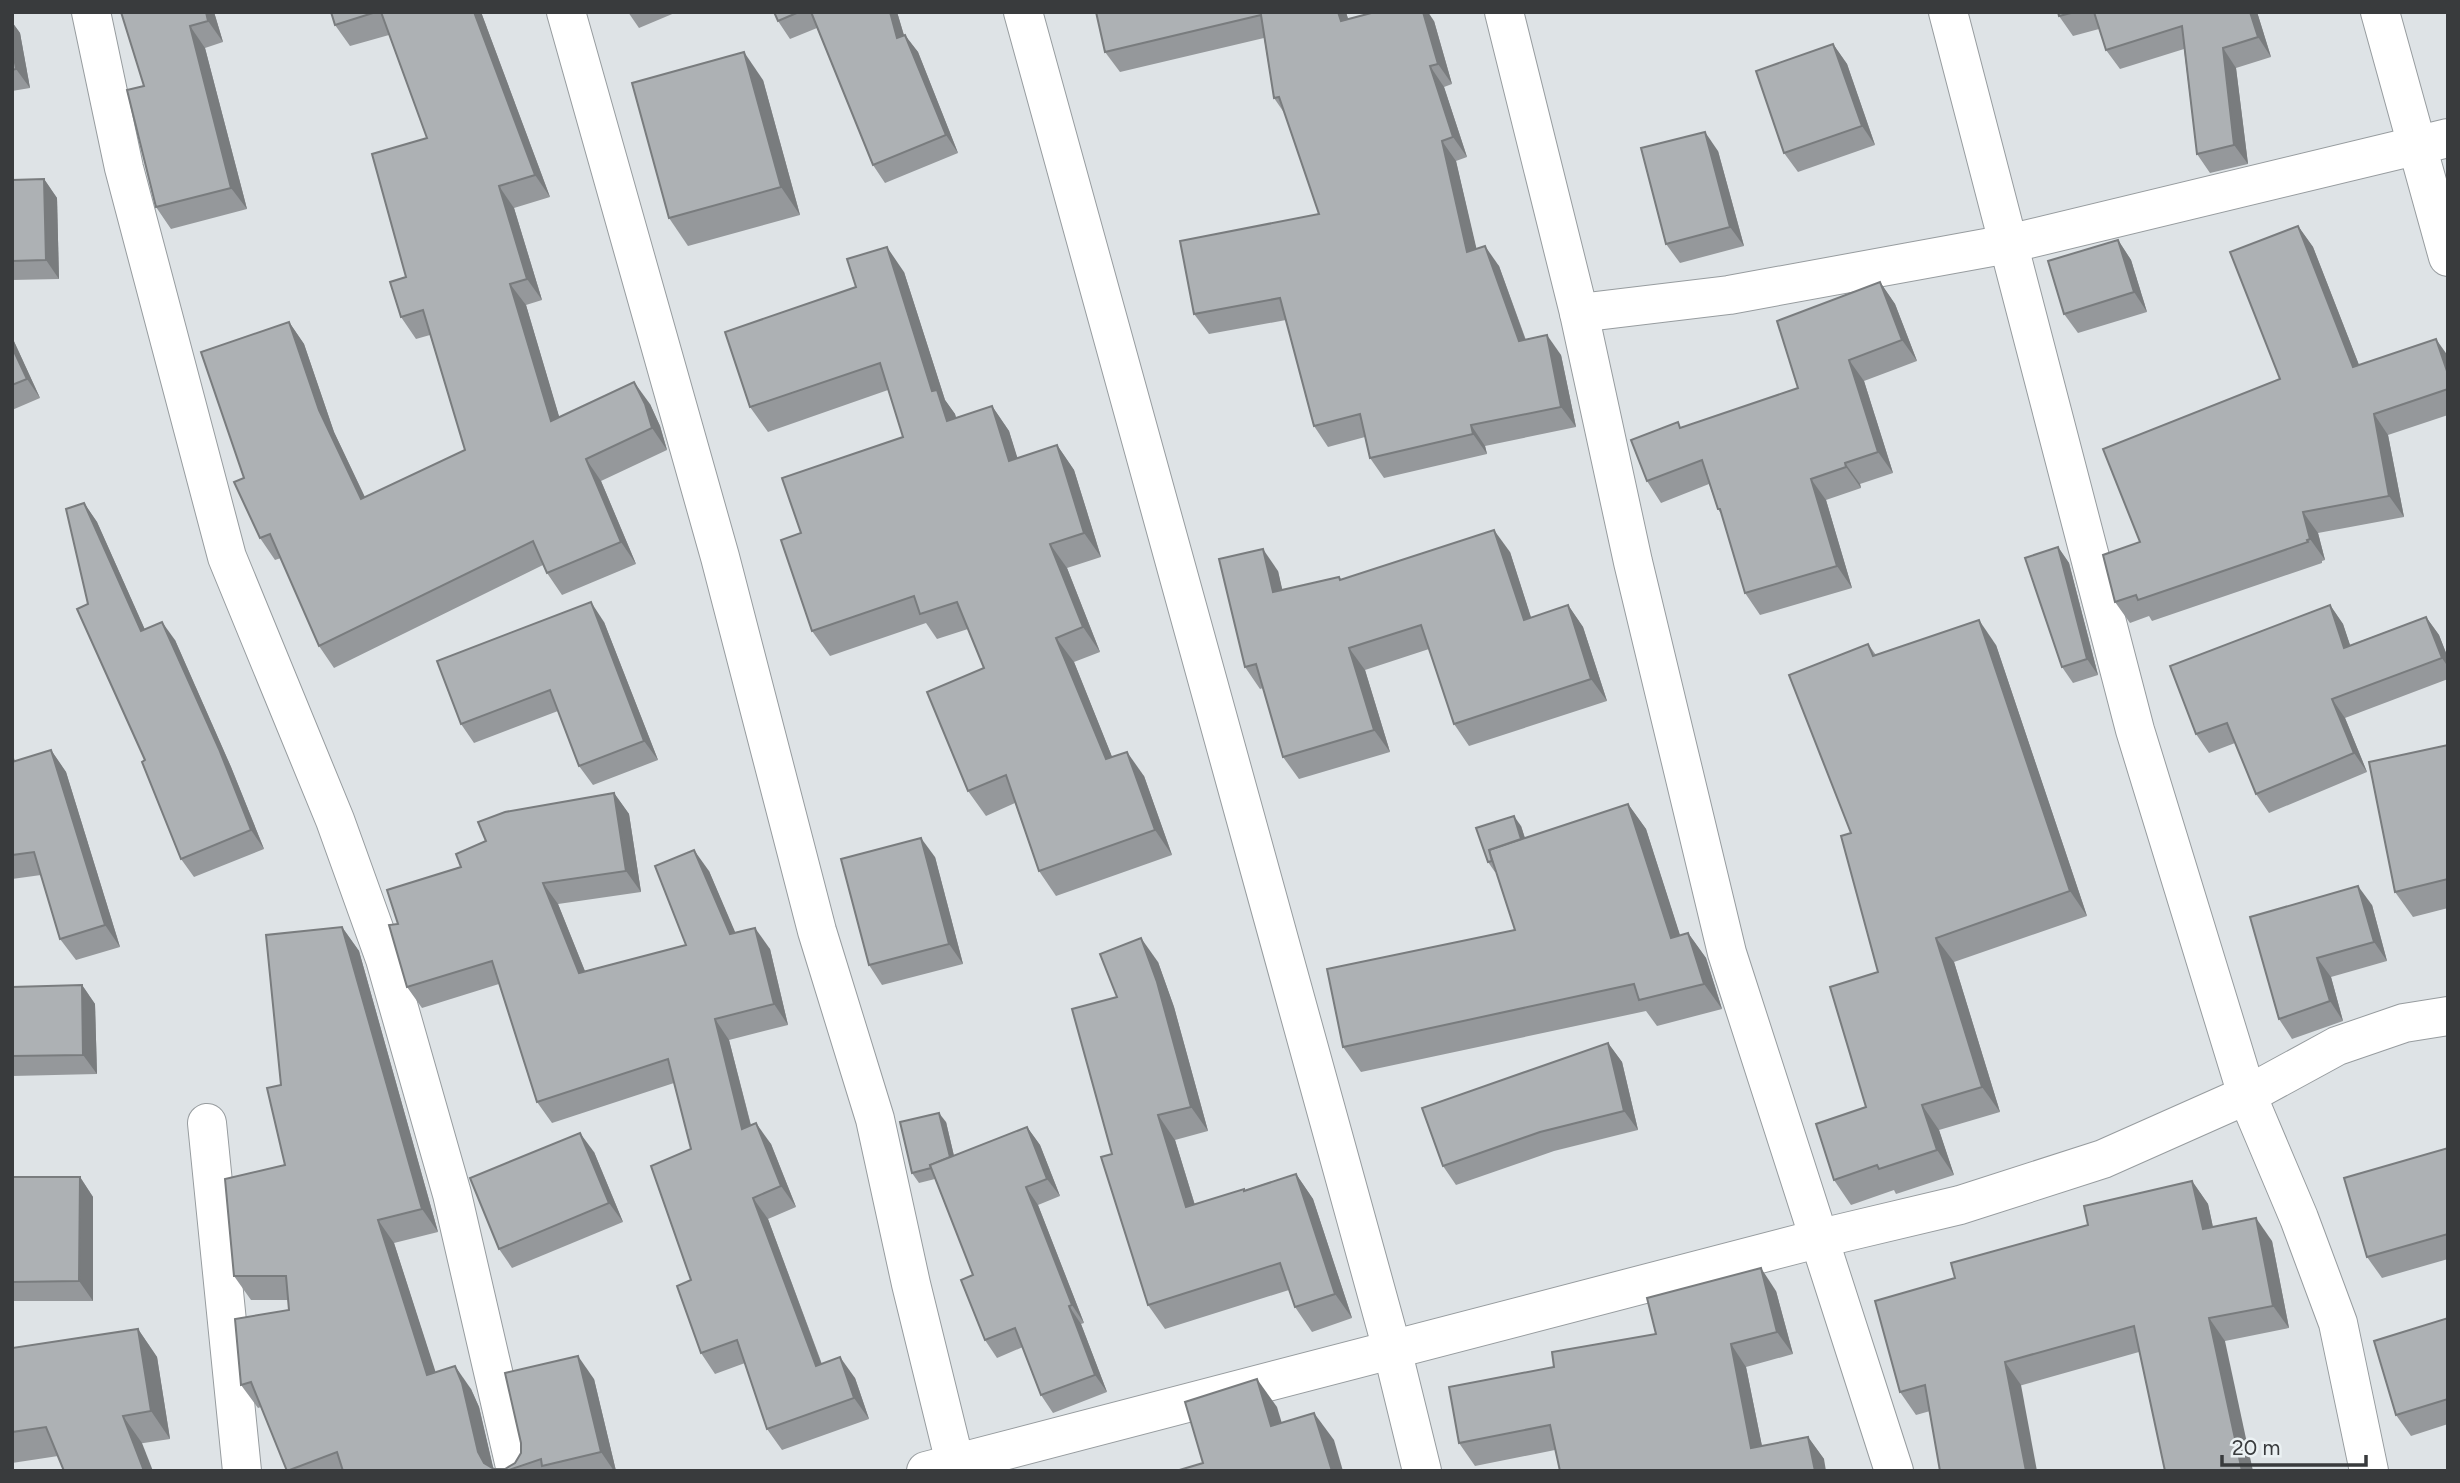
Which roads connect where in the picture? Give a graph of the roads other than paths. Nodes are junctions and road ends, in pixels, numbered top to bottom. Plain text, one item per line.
1 (91, 12) edge
2 (566, 12) edge
3 (1023, 12) edge
4 (1504, 12) edge
5 (1948, 12) edge
6 (2380, 12) edge
7 (2433, 142) edge
8 (2008, 244) junction
9 (2448, 257) edge
10 (1578, 313) junction
11 (2448, 1016) edge
12 (2247, 1095) junction
13 (207, 1123) dead end
14 (1821, 1238) junction
15 (1392, 1349) junction
16 (946, 1468) edge
17 (242, 1471) edge
18 (516, 1471) edge
19 (1422, 1471) edge
20 (1894, 1471) edge
21 (2369, 1471) edge

1 - 18 street
2 - 16 street
3 - 15 street
4 - 10 street
5 - 8 street
6 - 7 street
7 - 8 street
7 - 9 street
8 - 10 street
8 - 12 street
10 - 14 street
11 - 12 street
12 - 14 street
12 - 21 street
13 - 17 street
14 - 15 street
14 - 20 street
15 - 16 street
15 - 19 street

